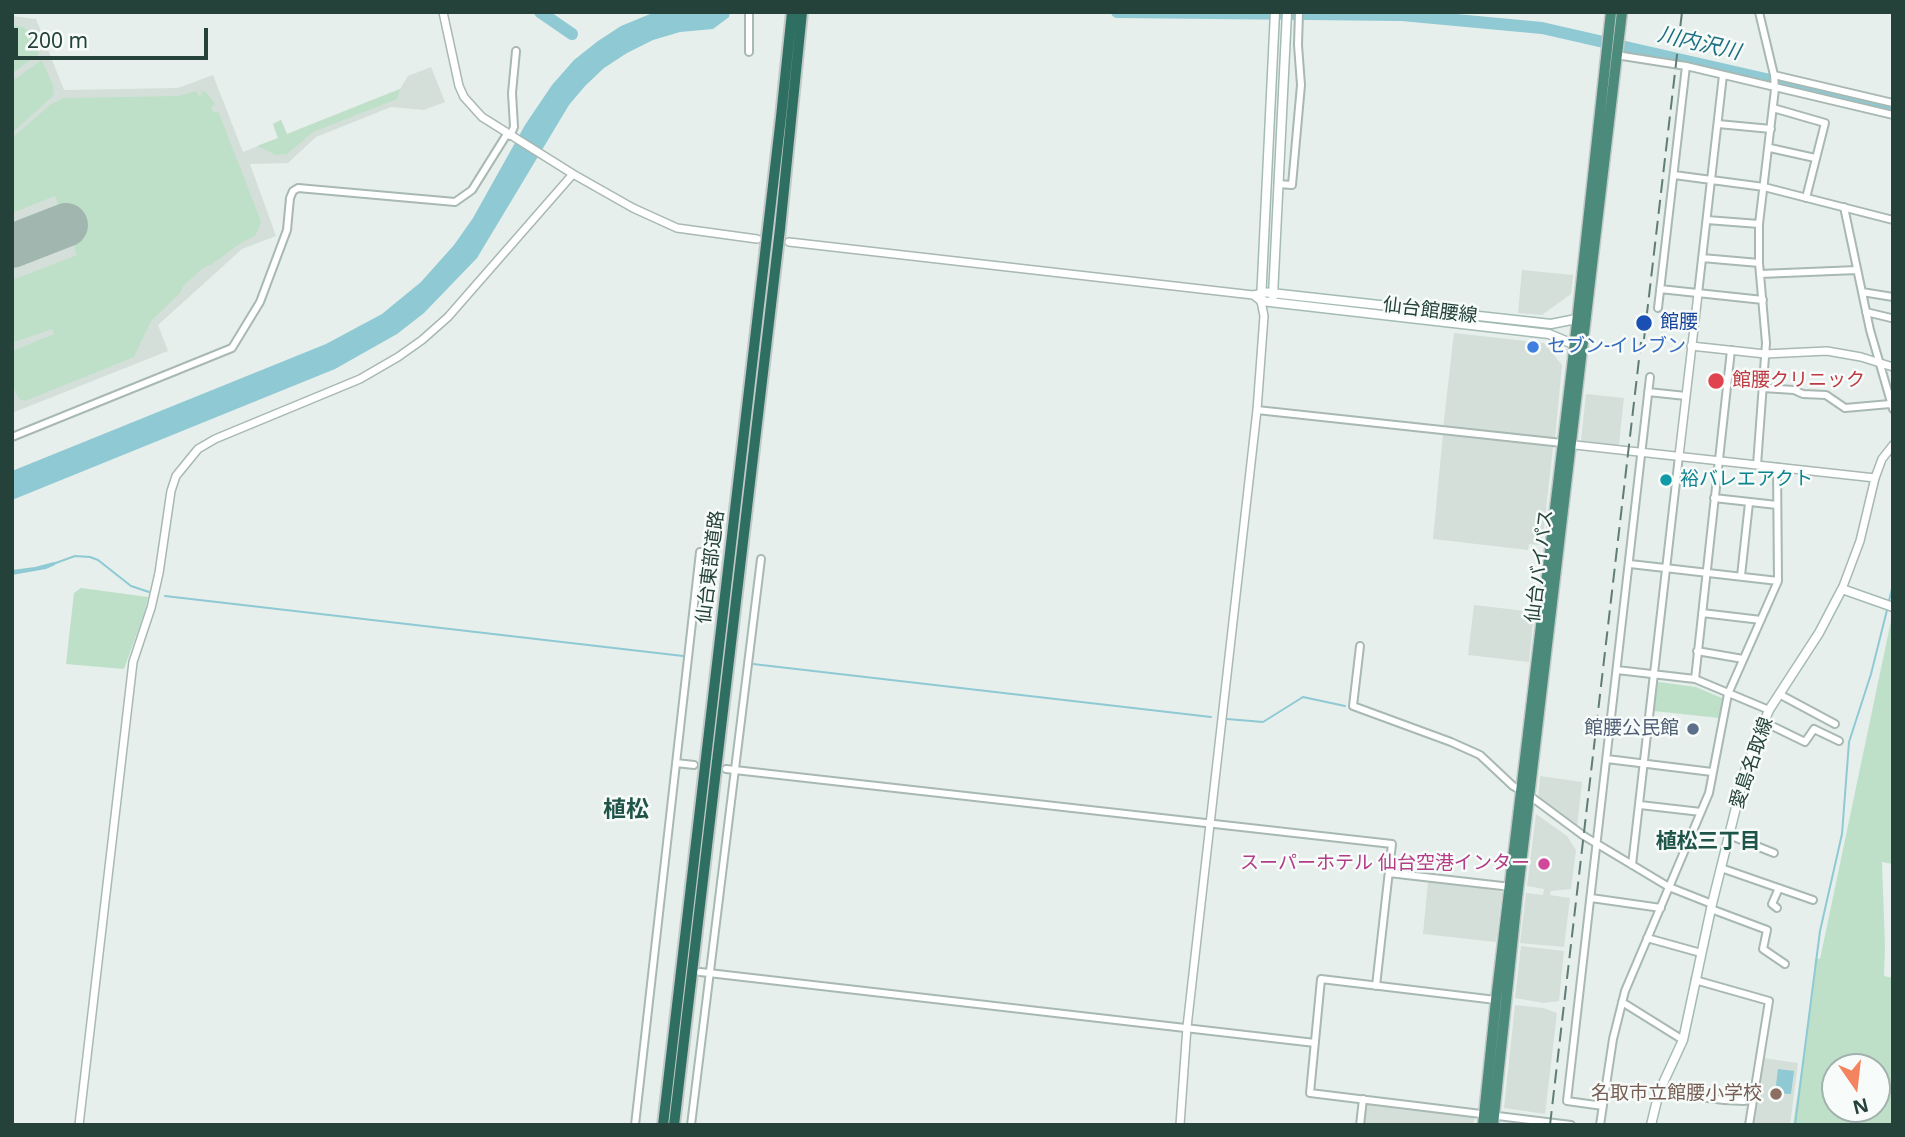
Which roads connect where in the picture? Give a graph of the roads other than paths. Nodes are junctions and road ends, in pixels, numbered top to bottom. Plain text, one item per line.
1 (792, 12) edge
2 (802, 12) edge
3 (1275, 12) edge
4 (1287, 12) edge
5 (1299, 12) edge
6 (1611, 12) edge
7 (1622, 12) edge
8 (1759, 12) edge
9 (444, 16) edge
10 (749, 16) edge
11 (1613, 46) junction
12 (516, 51) dead end
13 (749, 52) dead end
14 (1686, 66) junction
15 (1723, 75) junction
16 (791, 80) junction
17 (1775, 81) junction
18 (1893, 103) edge
19 (1773, 108) junction
20 (1893, 116) edge
21 (1718, 124) junction
22 (1771, 130) junction
23 (510, 136) junction
24 (1770, 148) junction
25 (1815, 159) junction
26 (573, 174) junction
27 (1674, 176) junction
28 (1710, 181) junction
29 (1278, 184) junction
30 (1764, 187) junction
31 (1806, 198) junction
32 (1844, 207) junction
33 (1893, 219) edge
34 (1707, 220) junction
35 (1759, 224) junction
36 (757, 239) dead end
37 (789, 242) dead end
38 (1702, 258) junction
39 (1759, 262) junction
40 (1857, 270) junction
41 (1760, 274) junction
42 (1660, 289) junction
43 (1862, 292) junction
44 (1698, 293) junction
45 (1259, 296) junction
46 (1273, 298) junction
47 (1893, 298) edge
48 (1763, 300) junction
49 (1658, 308) dead end
50 (1866, 312) junction
51 (1264, 316) junction
52 (1582, 318) junction
53 (1891, 318) dead end
54 (1691, 346) junction
55 (1579, 347) junction
56 (1731, 350) junction
57 (1765, 354) junction
58 (1879, 363) junction
59 (1893, 368) edge
60 (1650, 377) dead end
61 (1763, 388) junction
62 (1648, 392) junction
63 (1686, 396) junction
64 (1891, 406) edge
65 (1257, 410) junction
66 (12, 437) edge
67 (1567, 444) junction
68 (1893, 445) edge
69 (1642, 452) junction
70 (1679, 456) junction
71 (1718, 461) junction
72 (1757, 465) junction
73 (1777, 467) junction
74 (1875, 478) junction
75 (1714, 498) junction
76 (1749, 503) junction
77 (1777, 505) junction
78 (700, 552) dead end
79 (761, 559) dead end
80 (1630, 564) junction
81 (1668, 569) junction
82 (1706, 573) junction
83 (1741, 576) junction
84 (1778, 581) junction
85 (1842, 589) junction
86 (1889, 606) edge
87 (1702, 613) junction
88 (1761, 620) junction
89 (1360, 646) dead end
90 (1698, 651) junction
91 (1743, 659) junction
92 (1617, 670) junction
93 (1655, 675) junction
94 (1695, 678) junction
95 (1728, 694) junction
96 (1779, 694) junction
97 (1769, 710) junction
98 (1764, 722) junction
99 (1835, 724) dead end
100 (1839, 741) dead end
101 (1607, 760) junction
102 (676, 763) junction
103 (1644, 764) junction
104 (695, 765) dead end
105 (726, 769) dead end
106 (735, 770) junction
107 (1712, 772) junction
108 (1526, 794) junction
109 (1640, 805) junction
110 (1701, 812) junction
111 (1210, 823) junction
112 (1729, 835) junction
113 (1598, 844) junction
114 (1774, 853) dead end
115 (1632, 865) junction
116 (1721, 869) junction
117 (1389, 873) junction
118 (1511, 887) junction
119 (1669, 887) junction
120 (1779, 888) junction
121 (1591, 898) junction
122 (1813, 900) dead end
123 (1711, 907) junction
124 (1661, 908) junction
125 (1777, 908) dead end
126 (1647, 938) junction
127 (1701, 953) junction
128 (1785, 964) dead end
129 (700, 972) dead end
130 (709, 973) junction
131 (1695, 980) junction
132 (1376, 986) junction
133 (1496, 1000) junction
134 (1622, 1002) junction
135 (1187, 1027) junction
136 (1683, 1040) junction
137 (1315, 1043) junction
138 (1659, 1092) junction
139 (1754, 1097) junction
140 (1363, 1099) junction
141 (1603, 1107) junction
142 (1491, 1117) edge
143 (79, 1125) edge
144 (635, 1125) edge
145 (663, 1125) edge
146 (674, 1125) edge
147 (691, 1125) edge
148 (1180, 1125) edge
149 (1360, 1125) edge
150 (1483, 1125) edge
151 (1571, 1125) edge
152 (1600, 1125) edge
153 (1651, 1125) edge
154 (1749, 1125) edge

1 - 16 highway, 仙台東部道路
2 - 16 highway, 仙台東部道路
3 - 45 main road
4 - 29 main road
5 - 29 street
6 - 11 highway, 仙台バイパス
7 - 11 highway, 仙台バイパス
8 - 17 street
9 - 23 street
10 - 13 street
11 - 14 street
11 - 52 highway, 仙台バイパス
12 - 23 street
14 - 15 street
14 - 27 street
15 - 17 street
15 - 21 street
16 - 145 highway, 仙台東部道路
16 - 146 highway, 仙台東部道路
17 - 18 street
17 - 19 street
17 - 20 street
19 - 22 street
19 - 25 street
21 - 22 street
21 - 28 street
22 - 24 street
23 - 26 street
23 - 66 street
24 - 25 street
24 - 30 street
25 - 31 street
26 - 36 street
26 - 143 street
27 - 28 street
27 - 42 street
28 - 30 street
28 - 34 street
29 - 46 main road
30 - 31 street
30 - 35 street
31 - 32 street
32 - 33 street
32 - 40 street
34 - 35 street
34 - 38 street
35 - 39 street
37 - 45 street
38 - 39 street
38 - 44 street
39 - 41 street
40 - 41 street
40 - 43 street
41 - 48 street
42 - 44 street
42 - 49 street
43 - 47 street
43 - 50 street
44 - 48 street
44 - 54 street
45 - 46 main road, 仙台館腰線
45 - 51 street
46 - 51 street
46 - 52 main road, 仙台館腰線
46 - 55 main road, 仙台館腰線
48 - 57 street
50 - 53 street
50 - 58 street
51 - 65 street
52 - 55 highway, 仙台バイパス
54 - 56 street
54 - 63 street
55 - 67 highway, 仙台バイパス
56 - 57 street
56 - 71 street
57 - 58 street
57 - 61 street
58 - 59 street
58 - 64 street
60 - 62 street
61 - 64 street
61 - 72 street
62 - 63 street
62 - 69 street
63 - 70 street
65 - 67 street
65 - 111 street
67 - 69 street
67 - 108 highway, 仙台バイパス
68 - 74 street
69 - 70 street
69 - 80 street
70 - 71 street
70 - 81 street
71 - 72 street
71 - 75 street
72 - 73 street
73 - 74 street
73 - 77 street
74 - 85 street
75 - 76 street
75 - 82 street
76 - 77 street
76 - 83 street
77 - 84 street
78 - 102 street
79 - 106 street
80 - 81 street
80 - 92 street
81 - 82 street
81 - 93 street
82 - 83 street
82 - 87 street
83 - 84 street
84 - 88 street
85 - 86 main road
85 - 96 main road, 愛島名取線
87 - 88 street
87 - 90 street
88 - 91 street
89 - 108 street
90 - 91 street
90 - 94 street
91 - 95 street
92 - 93 street
92 - 101 street
93 - 94 street
93 - 103 street
94 - 95 street
95 - 97 street
95 - 107 street
96 - 97 main road, 愛島名取線
96 - 99 street
97 - 98 main road, 愛島名取線
98 - 100 street
98 - 112 main road, 愛島名取線
101 - 103 street
101 - 113 street
102 - 104 street
102 - 144 street
103 - 107 street
103 - 109 street
105 - 106 street
106 - 111 street
106 - 130 street
107 - 110 street
108 - 113 street
108 - 118 highway, 仙台バイパス
108 - 142 highway, 仙台バイパス
109 - 110 street
109 - 115 street
110 - 119 street
111 - 117 street
111 - 135 street
112 - 114 street
112 - 116 main road, 愛島名取線
113 - 115 street
113 - 121 street
115 - 119 street
116 - 120 street
116 - 123 main road, 愛島名取線
117 - 118 street
117 - 132 street
118 - 133 highway, 仙台バイパス
119 - 123 street
119 - 124 street
120 - 122 street
120 - 125 street
121 - 124 street
121 - 141 street
123 - 127 main road, 愛島名取線
123 - 128 street
124 - 126 street
126 - 127 street
126 - 134 street
127 - 131 main road, 愛島名取線
129 - 130 street
130 - 135 street
130 - 147 street
131 - 136 main road, 愛島名取線
131 - 139 street
132 - 133 street
132 - 137 street
133 - 142 highway, 仙台バイパス
134 - 136 street
134 - 141 street
135 - 137 street
135 - 148 street
136 - 138 main road, 愛島名取線
137 - 140 street
138 - 139 street
138 - 153 main road, 愛島名取線
139 - 154 street
140 - 142 street
140 - 149 street
141 - 152 street
142 - 150 highway, 仙台バイパス
142 - 151 street

